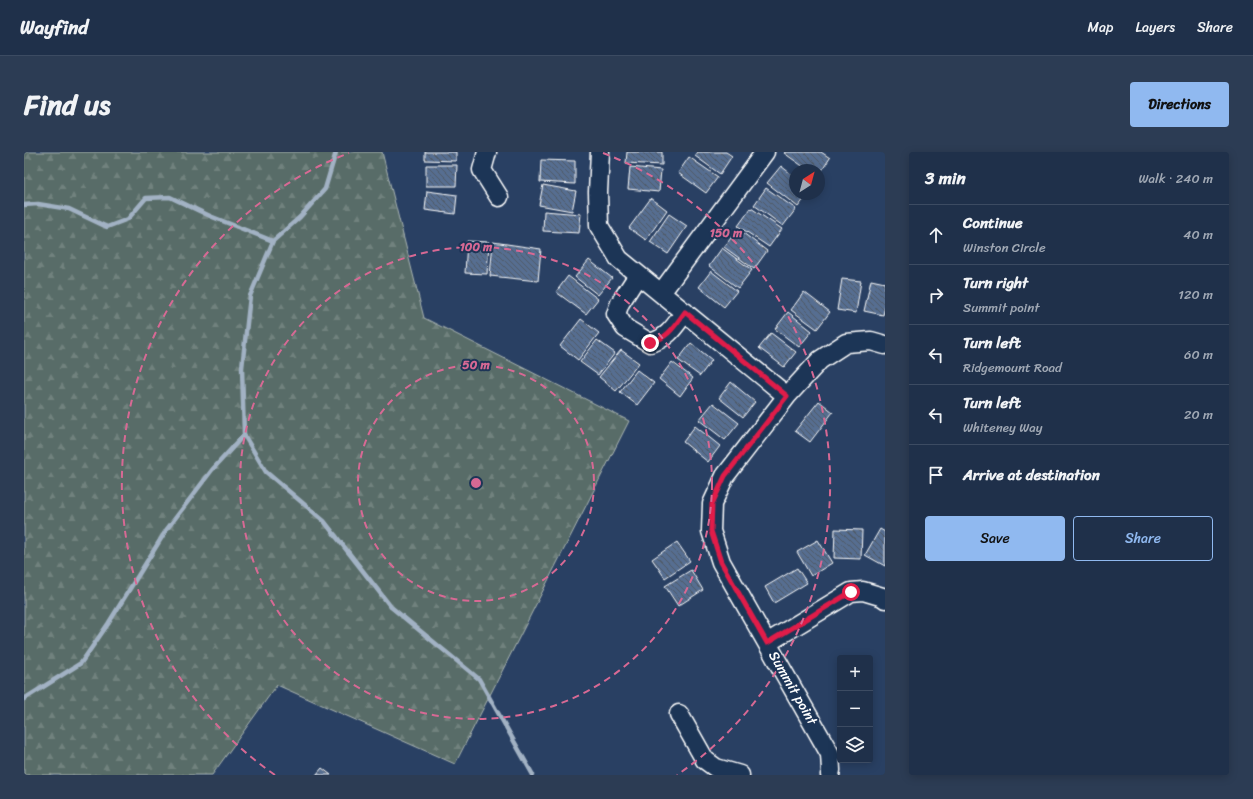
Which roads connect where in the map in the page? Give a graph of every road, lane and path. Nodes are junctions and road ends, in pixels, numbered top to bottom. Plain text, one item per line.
1 (486, 152) edge
2 (600, 152) edge
3 (765, 152) edge
4 (499, 197) dead end
5 (638, 275) junction
6 (661, 293) junction
7 (685, 312) junction
8 (885, 345) edge
9 (787, 396) junction
10 (885, 599) edge
11 (767, 643) junction
12 (679, 714) dead end
13 (740, 775) edge
14 (830, 775) edge

1 - 4 street
2 - 5 street
3 - 6 street
5 - 6 street
5 - 7 street
6 - 7 street
7 - 9 street
8 - 9 street, Summit point
9 - 11 street, Summit point
10 - 11 street
11 - 14 street, Summit point
12 - 13 street

